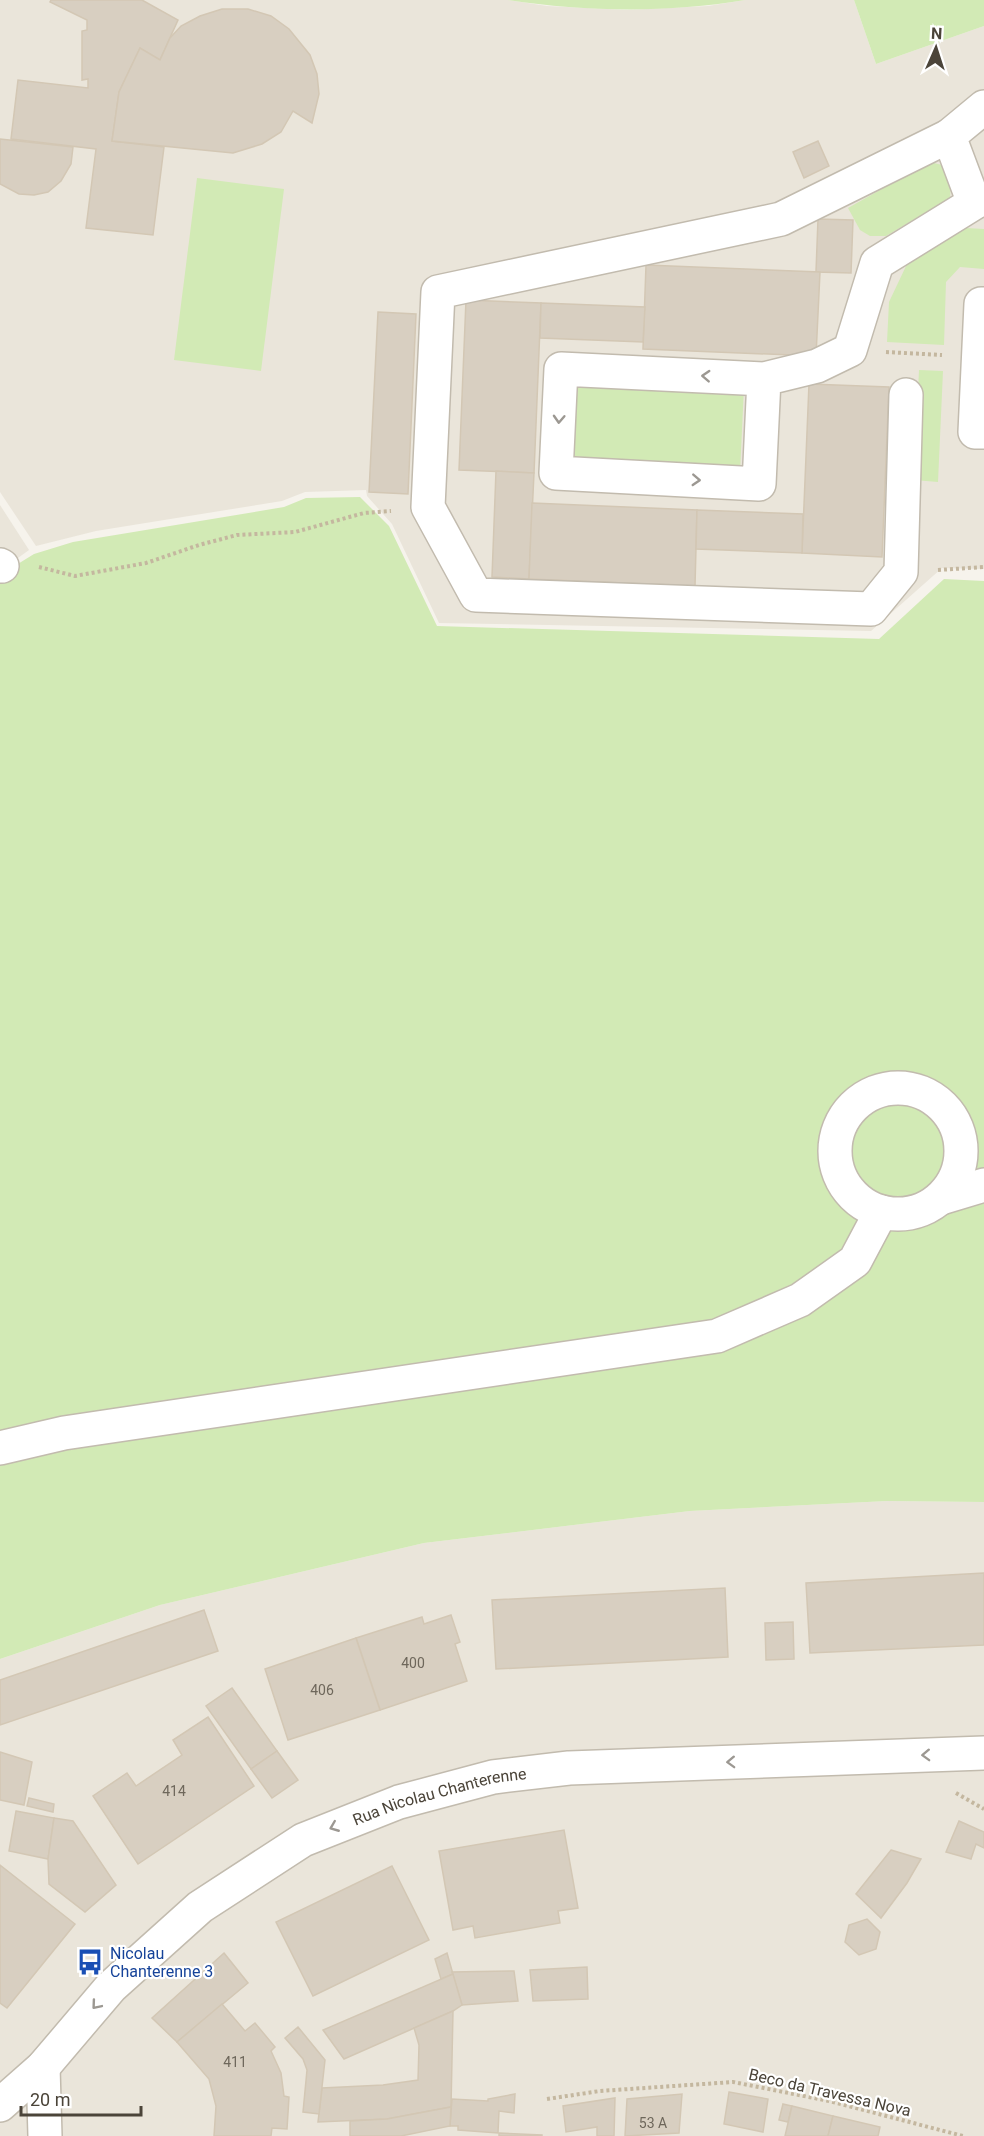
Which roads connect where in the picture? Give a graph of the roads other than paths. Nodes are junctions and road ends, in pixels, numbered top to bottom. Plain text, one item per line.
1 (984, 107) edge
2 (949, 136) junction
3 (984, 304) edge
4 (764, 379) junction
5 (906, 395) dead end
6 (984, 432) edge
7 (969, 1125) edge
8 (984, 1185) edge
9 (941, 1198) junction
10 (881, 1212) junction
11 (0, 1448) edge
12 (984, 1753) edge
13 (43, 2067) junction
14 (0, 2105) edge
15 (45, 2136) edge

1 - 2 street
2 - 4 street
2 - 5 street
3 - 6 street
4 -> 4 street
7 - 9 street
7 - 10 street
8 - 9 street
9 - 10 street
10 - 11 street
12 -> 13 street, Rua Nicolau Chanterenne
13 - 14 street, Rua Nicolau Chanterenne
13 - 15 street

